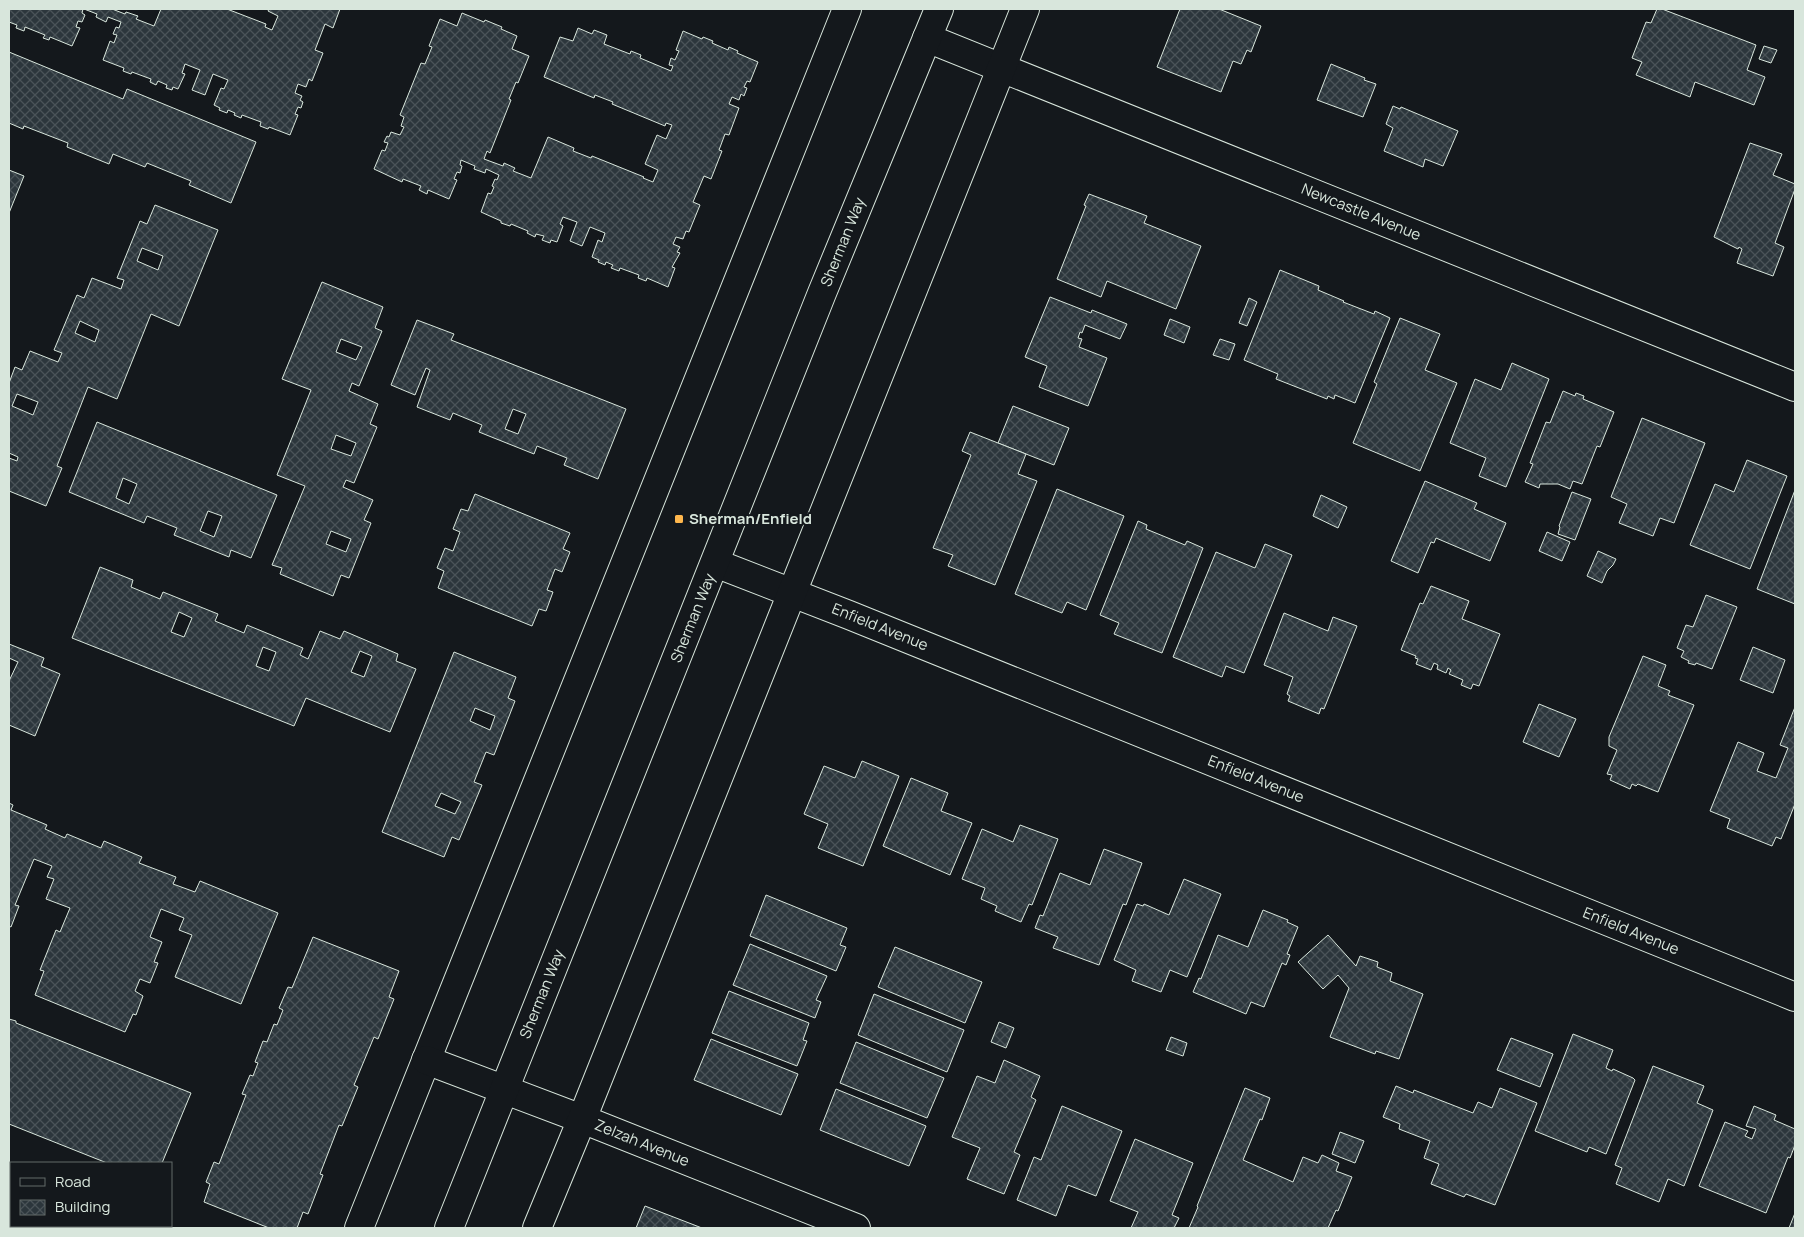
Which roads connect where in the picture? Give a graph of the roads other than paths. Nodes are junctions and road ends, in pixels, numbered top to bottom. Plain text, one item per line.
1 (847, 9) edge
2 (939, 9) edge
3 (1025, 9) edge
4 (927, 38) junction
5 (1002, 69) junction
6 (1795, 387) edge
7 (715, 563) junction
8 (792, 593) junction
9 (1795, 997) edge
10 (426, 1060) junction
11 (504, 1089) junction
12 (582, 1119) junction
13 (359, 1228) edge
14 (449, 1228) edge
15 (537, 1228) edge
16 (856, 1228) edge

1 - 10 street
2 - 4 street, Sherman Way
3 - 5 street
4 - 5 street, Newcastle Avenue
4 - 7 street, Sherman Way
5 - 6 street, Newcastle Avenue
5 - 8 street
7 - 8 street, Enfield Avenue
7 - 11 street, Sherman Way
8 - 9 street, Enfield Avenue
8 - 12 street
10 - 11 street, Zelzah Avenue
10 - 13 street
11 - 12 street, Zelzah Avenue
11 - 14 street, Sherman Way
12 - 15 street
12 - 16 street, Zelzah Avenue

